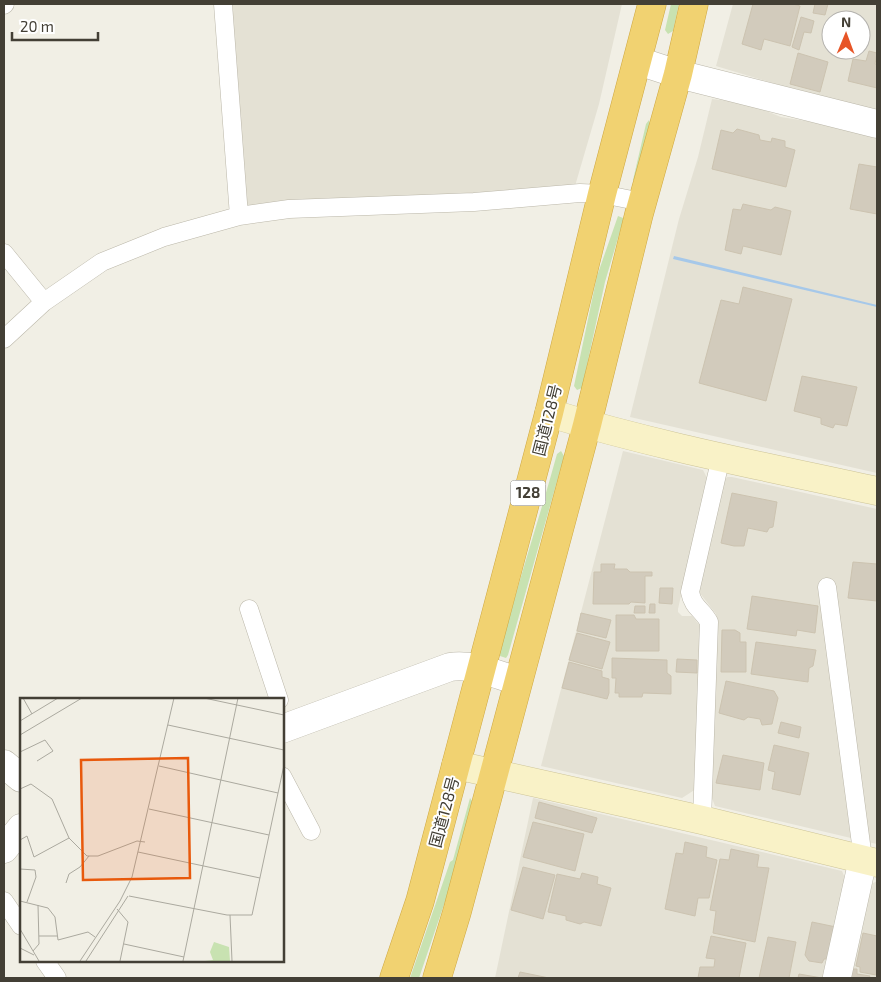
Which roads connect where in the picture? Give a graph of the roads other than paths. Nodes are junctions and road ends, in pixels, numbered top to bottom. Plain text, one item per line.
1 (223, 4) edge
2 (652, 4) edge
3 (694, 4) edge
4 (638, 61) junction
5 (678, 74) junction
6 (877, 124) edge
7 (602, 194) junction
8 (642, 202) junction
9 (239, 216) junction
10 (4, 253) edge
11 (44, 302) junction
12 (4, 339) edge
13 (550, 414) junction
14 (587, 425) junction
15 (721, 457) junction
16 (877, 491) edge
17 (827, 587) dead end
18 (249, 609) dead end
19 (480, 670) junction
20 (518, 681) junction
21 (278, 698) edge
22 (284, 723) edge
23 (4, 764) edge
24 (456, 765) junction
25 (494, 774) junction
26 (20, 777) edge
27 (284, 780) edge
28 (702, 820) junction
29 (20, 829) edge
30 (311, 831) dead end
31 (4, 849) edge
32 (870, 861) edge
33 (4, 900) edge
34 (20, 924) edge
35 (46, 962) edge
36 (837, 977) dead end
37 (57, 978) edge
38 (394, 978) edge
39 (437, 978) edge

1 - 9 lane
2 - 4 highway, 国道128号 / 128
3 - 5 highway, 128
4 - 5 street
4 - 7 highway, 国道128号 / 128
5 - 6 street
5 - 8 highway, 128
7 - 8 lane
7 - 9 lane
7 - 13 highway, 国道128号 / 128
8 - 14 highway, 128
9 - 11 lane
10 - 11 lane
11 - 12 lane
13 - 14 street
13 - 19 highway, 国道128号 / 128
14 - 15 street
14 - 20 highway, 128
15 - 16 street
15 - 28 lane
17 - 32 lane
18 - 21 lane
19 - 20 street
19 - 22 street
19 - 24 highway, 国道128号 / 128
20 - 25 highway, 128
23 - 26 street
24 - 25 street
24 - 38 highway, 国道128号 / 128
25 - 28 street
25 - 39 highway, 128
27 - 30 lane
28 - 32 street
29 - 31 street
32 - 36 street
33 - 34 lane
35 - 37 lane

